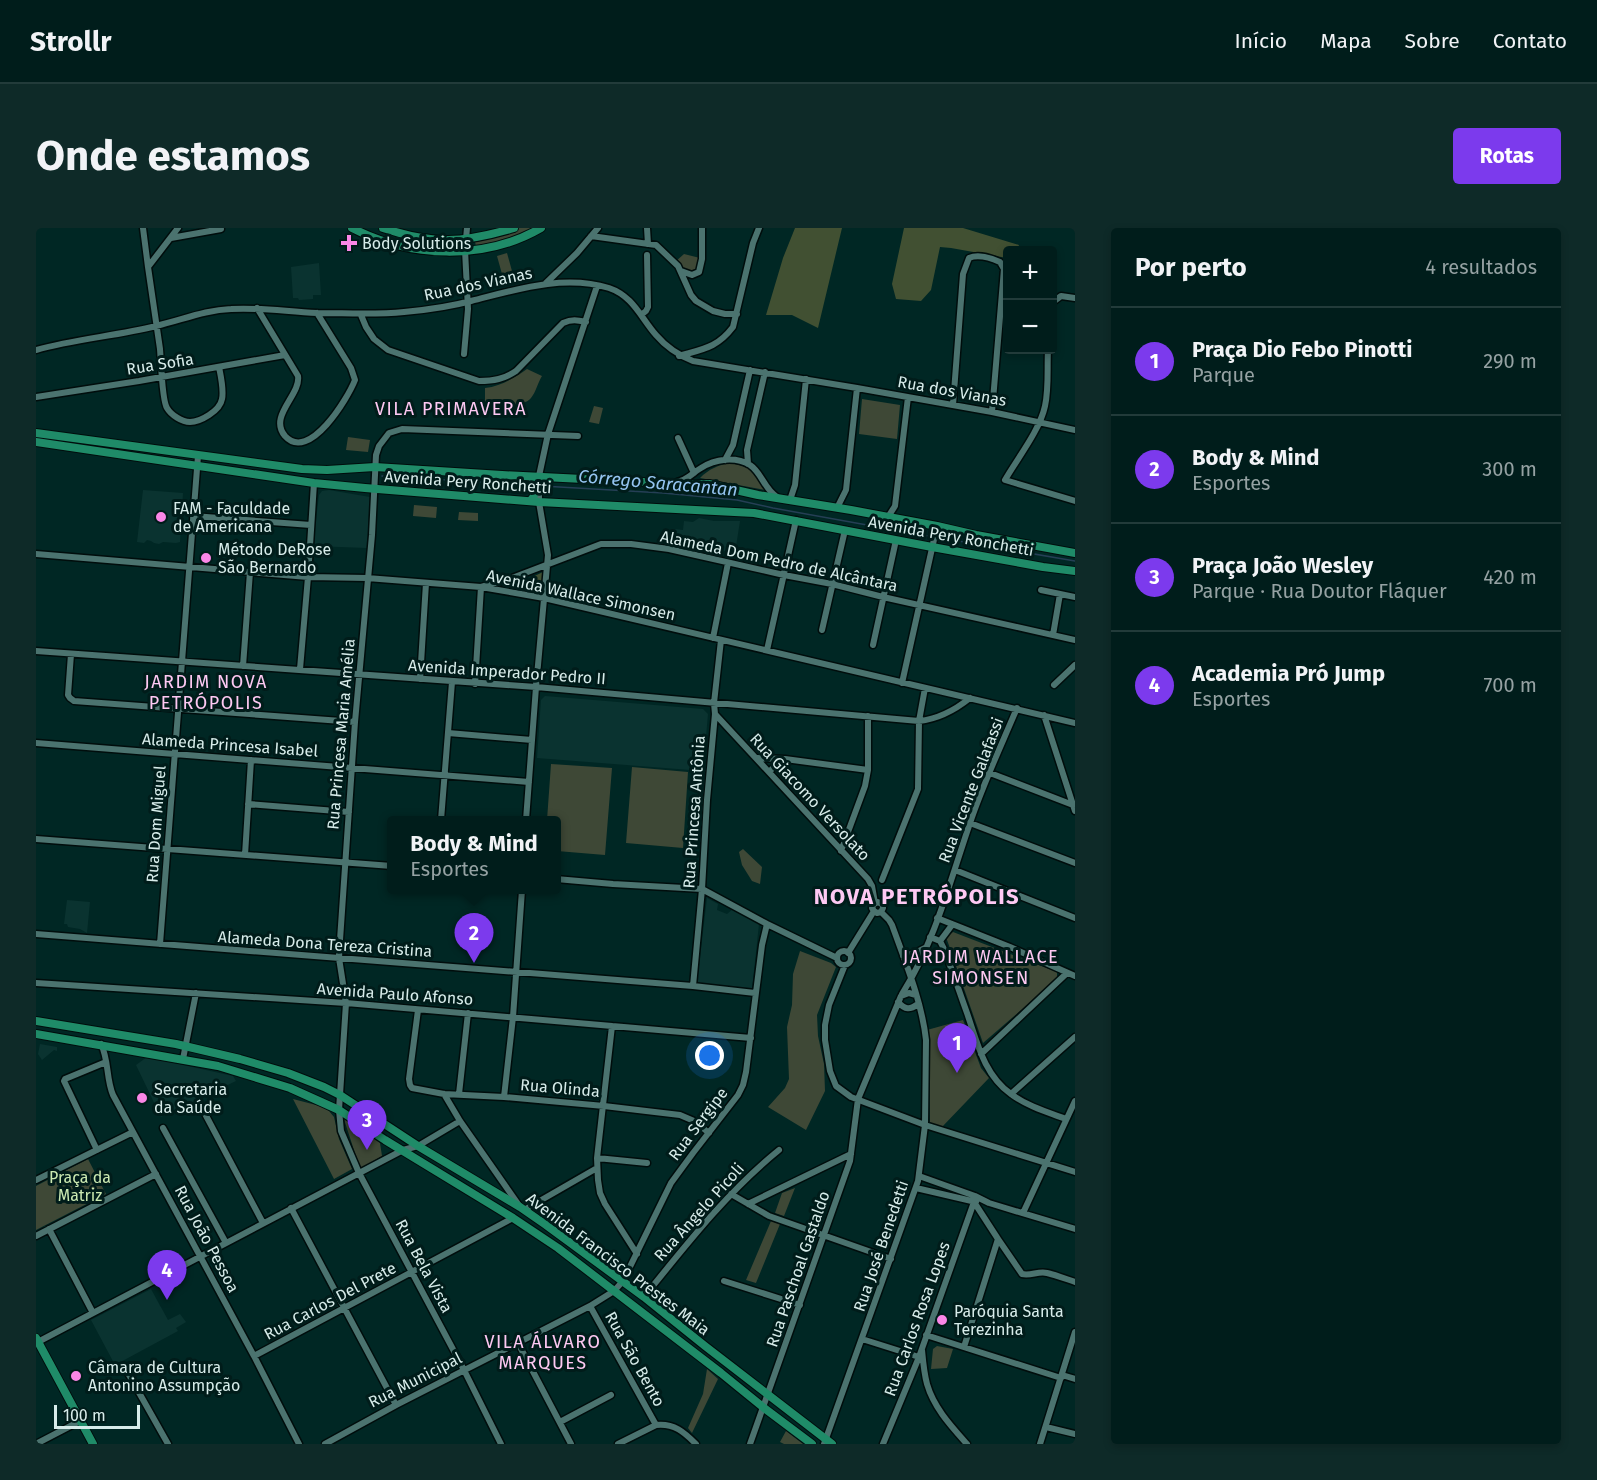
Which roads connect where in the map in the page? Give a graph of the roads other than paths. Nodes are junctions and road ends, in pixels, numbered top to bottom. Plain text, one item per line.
1 (143, 228) edge
2 (178, 228) edge
3 (352, 228) edge
4 (383, 228) edge
5 (467, 228) edge
6 (514, 228) edge
7 (541, 228) edge
8 (598, 228) edge
9 (647, 228) edge
10 (702, 228) edge
11 (759, 228) edge
12 (221, 229) edge
13 (202, 230) edge
14 (591, 236) junction
15 (171, 238) junction
16 (465, 239) junction
17 (648, 244) junction
18 (465, 250) junction
19 (647, 255) dead end
20 (148, 267) junction
21 (680, 270) junction
22 (545, 284) junction
23 (597, 286) junction
24 (1075, 298) edge
25 (1055, 300) edge
26 (468, 302) junction
27 (257, 308) junction
28 (317, 313) junction
29 (737, 314) junction
30 (361, 315) junction
31 (641, 315) junction
32 (586, 322) junction
33 (156, 326) junction
34 (36, 350) edge
35 (464, 354) dead end
36 (1048, 354) edge
37 (285, 355) junction
38 (679, 356) junction
39 (219, 367) junction
40 (750, 370) junction
41 (765, 372) junction
42 (163, 377) junction
43 (806, 380) junction
44 (857, 388) junction
45 (37, 397) edge
46 (908, 397) junction
47 (953, 405) junction
48 (992, 412) junction
49 (1040, 422) junction
50 (1075, 430) edge
51 (36, 434) edge
52 (548, 434) junction
53 (578, 435) dead end
54 (678, 438) dead end
55 (36, 442) edge
56 (198, 456) junction
57 (725, 460) junction
58 (748, 464) junction
59 (197, 465) junction
60 (375, 467) junction
61 (694, 473) junction
62 (536, 479) junction
63 (643, 482) junction
64 (314, 483) junction
65 (375, 488) junction
66 (535, 498) junction
67 (787, 500) junction
68 (1075, 501) edge
69 (837, 508) junction
70 (193, 516) junction
71 (888, 517) junction
72 (796, 520) junction
73 (311, 525) junction
74 (845, 530) junction
75 (936, 530) junction
76 (896, 540) junction
77 (933, 544) junction
78 (1075, 552) edge
79 (36, 554) edge
80 (548, 563) junction
81 (728, 563) junction
82 (188, 567) junction
83 (1075, 571) edge
84 (250, 572) junction
85 (784, 575) junction
86 (308, 577) junction
87 (367, 578) junction
88 (426, 583) junction
89 (832, 584) junction
90 (481, 587) junction
91 (1041, 590) dead end
92 (1060, 594) junction
93 (884, 597) junction
94 (1075, 597) edge
95 (544, 598) junction
96 (919, 605) junction
97 (822, 630) dead end
98 (1053, 635) junction
99 (717, 639) junction
100 (1075, 640) edge
101 (873, 645) dead end
102 (767, 650) junction
103 (36, 651) edge
104 (71, 654) junction
105 (182, 661) junction
106 (1075, 665) edge
107 (243, 666) junction
108 (300, 669) junction
109 (1072, 671) edge
110 (359, 674) junction
111 (420, 679) junction
112 (452, 682) junction
113 (902, 683) junction
114 (475, 684) junction
115 (1054, 685) dead end
116 (536, 687) junction
117 (925, 688) junction
118 (970, 698) junction
119 (714, 703) junction
120 (1017, 708) junction
121 (178, 709) junction
122 (715, 714) junction
123 (1044, 715) junction
124 (868, 716) junction
125 (919, 721) junction
126 (355, 722) junction
127 (1075, 723) edge
128 (727, 727) junction
129 (448, 733) junction
130 (713, 733) junction
131 (532, 740) junction
132 (36, 743) edge
133 (175, 755) junction
134 (757, 758) junction
135 (251, 760) junction
136 (794, 760) junction
137 (352, 768) junction
138 (868, 770) junction
139 (769, 771) junction
140 (990, 773) junction
141 (444, 775) junction
142 (529, 782) junction
143 (248, 804) junction
144 (1074, 808) edge
145 (349, 812) junction
146 (441, 816) edge
147 (526, 816) edge
148 (970, 823) junction
149 (36, 839) edge
150 (168, 849) junction
151 (841, 851) junction
152 (245, 855) junction
153 (344, 862) junction
154 (1075, 863) edge
155 (387, 866) edge
156 (955, 870) junction
157 (561, 879) edge
158 (882, 880) dead end
159 (702, 889) junction
160 (522, 894) edge
161 (877, 912) junction
162 (937, 918) junction
163 (1075, 918) edge
164 (767, 924) junction
165 (952, 925) junction
166 (36, 934) edge
167 (930, 937) junction
168 (940, 941) junction
169 (160, 944) junction
170 (926, 948) junction
171 (849, 953) junction
172 (903, 956) junction
173 (339, 958) junction
174 (837, 958) junction
175 (845, 964) junction
176 (515, 972) junction
177 (1067, 973) junction
178 (1075, 976) edge
179 (911, 981) junction
180 (36, 983) edge
181 (693, 986) junction
182 (196, 993) junction
183 (755, 993) junction
184 (916, 995) junction
185 (900, 999) junction
186 (346, 1003) junction
187 (918, 1004) junction
188 (418, 1010) junction
189 (468, 1013) junction
190 (513, 1017) junction
191 (36, 1020) edge
192 (612, 1026) junction
193 (36, 1034) edge
194 (1075, 1037) edge
195 (751, 1038) junction
196 (100, 1044) junction
197 (185, 1046) junction
198 (981, 1054) junction
199 (183, 1059) junction
200 (106, 1062) junction
201 (444, 1094) junction
202 (459, 1094) junction
203 (1011, 1094) junction
204 (340, 1095) junction
205 (504, 1097) junction
206 (858, 1099) junction
207 (1075, 1101) edge
208 (604, 1106) junction
209 (203, 1110) dead end
210 (339, 1110) junction
211 (1066, 1119) junction
212 (460, 1121) junction
213 (925, 1125) junction
214 (163, 1128) dead end
215 (133, 1132) junction
216 (709, 1133) junction
217 (418, 1146) junction
218 (97, 1150) junction
219 (403, 1150) junction
220 (779, 1150) dead end
221 (851, 1154) junction
222 (597, 1158) junction
223 (1048, 1162) junction
224 (647, 1163) dead end
225 (597, 1168) junction
226 (1075, 1172) edge
227 (359, 1173) junction
228 (156, 1174) junction
229 (919, 1176) junction
230 (36, 1180) edge
231 (916, 1188) junction
232 (731, 1194) junction
233 (975, 1199) junction
234 (748, 1204) junction
235 (291, 1208) junction
236 (522, 1209) junction
237 (1023, 1213) junction
238 (513, 1218) junction
239 (263, 1223) junction
240 (49, 1229) junction
241 (1075, 1229) edge
242 (824, 1235) junction
243 (36, 1236) edge
244 (998, 1239) junction
245 (226, 1243) junction
246 (637, 1254) junction
247 (200, 1256) junction
248 (891, 1259) junction
249 (412, 1272) junction
250 (623, 1281) junction
251 (724, 1281) dead end
252 (1075, 1282) edge
253 (614, 1291) junction
254 (644, 1297) junction
255 (800, 1305) junction
256 (590, 1306) junction
257 (345, 1308) junction
258 (93, 1313) junction
259 (1075, 1332) edge
260 (926, 1335) junction
261 (862, 1339) junction
262 (37, 1341) edge
263 (518, 1343) junction
264 (964, 1347) junction
265 (921, 1349) junction
266 (254, 1356) junction
267 (919, 1357) junction
268 (124, 1366) dead end
269 (464, 1370) junction
270 (1061, 1377) junction
271 (1075, 1379) edge
272 (611, 1395) dead end
273 (769, 1395) junction
274 (396, 1405) junction
275 (764, 1408) junction
276 (80, 1421) junction
277 (560, 1422) junction
278 (656, 1425) junction
279 (1046, 1427) junction
280 (1075, 1434) edge
281 (827, 1442) edge
282 (36, 1444) edge
283 (93, 1444) edge
284 (168, 1444) edge
285 (300, 1444) edge
286 (325, 1444) edge
287 (501, 1444) edge
288 (571, 1444) edge
289 (618, 1444) edge
290 (696, 1444) edge
291 (750, 1444) edge
292 (812, 1444) edge
293 (884, 1444) edge
294 (967, 1444) edge
295 (1040, 1444) edge

1 - 20 street
2 - 15 street
3 - 18 main road
4 - 16 main road
5 - 16 street
6 - 16 main road
7 - 18 main road
8 - 14 street
9 - 17 street
10 - 21 street
11 - 29 street
12 - 13 street
13 - 15 street
14 - 17 street
14 - 22 street
15 - 20 street
16 - 18 street
17 - 21 street
18 - 26 street
19 - 31 street
20 - 33 street
21 - 29 street
22 - 23 street, Rua dos Vianas
22 - 26 street, Rua dos Vianas
23 - 31 street, Rua dos Vianas
23 - 32 street
24 - 25 street
26 - 30 street, Rua dos Vianas
26 - 35 street
27 - 28 street, Rua dos Vianas
27 - 33 street, Rua dos Vianas
27 - 37 street
28 - 30 street, Rua dos Vianas
28 - 37 street
29 - 38 street
30 - 32 street
31 - 38 street, Rua dos Vianas
32 - 52 street
33 - 34 street, Rua dos Vianas
33 - 42 street
36 - 49 street
37 - 39 street, Rua Sofia
38 - 40 street, Rua dos Vianas
39 - 42 street, Rua Sofia
39 - 42 street
40 - 41 street, Rua dos Vianas
40 - 57 street
41 - 43 street, Rua dos Vianas
41 - 58 street
42 - 45 street, Rua Sofia
43 - 44 street, Rua dos Vianas
43 - 67 street
44 - 46 street, Rua dos Vianas
44 - 69 street
46 - 47 street, Rua dos Vianas
46 - 71 street
47 - 48 street, Rua dos Vianas
47 - 48 street
48 - 49 street, Rua dos Vianas
49 - 50 street, Rua dos Vianas
49 - 68 street
51 - 56 main road, Avenida Pery Ronchetti
52 - 53 street, Rua Princesa Maria Amélia
52 - 60 street, Rua Princesa Maria Amélia
52 - 62 street
54 - 61 street
55 - 59 main road, Avenida Pery Ronchetti
56 - 59 street, Rua Dom Miguel
56 - 60 main road, Avenida Pery Ronchetti
57 - 58 street
57 - 61 street, Avenida Pery Ronchetti
58 - 67 street
59 - 64 main road, Avenida Pery Ronchetti
59 - 70 street, Rua Dom Miguel
60 - 62 main road, Avenida Pery Ronchetti
60 - 65 street, Rua Princesa Maria Amélia
61 - 63 street, Avenida Pery Ronchetti
62 - 63 main road, Avenida Pery Ronchetti
62 - 66 main road
63 - 67 main road, Avenida Pery Ronchetti
64 - 65 main road, Avenida Pery Ronchetti
64 - 73 street
65 - 66 main road, Avenida Pery Ronchetti
65 - 87 street, Rua Princesa Maria Amélia
66 - 72 main road, Avenida Pery Ronchetti
66 - 80 street
67 - 69 main road, Avenida Pery Ronchetti
69 - 71 main road, Avenida Pery Ronchetti
70 - 73 street
70 - 82 street, Rua Dom Miguel
71 - 75 main road, Avenida Pery Ronchetti
72 - 74 main road, Avenida Pery Ronchetti
72 - 85 street
73 - 86 street
74 - 76 main road, Avenida Pery Ronchetti
74 - 89 street
75 - 77 street
75 - 78 main road, Avenida Pery Ronchetti
76 - 77 main road, Avenida Pery Ronchetti
76 - 93 street
77 - 83 main road, Avenida Pery Ronchetti
77 - 96 street
79 - 82 street, Avenida Wallace Simonsen
80 - 81 street, Alameda Dom Pedro de Alcântara
80 - 90 street, Alameda Dom Pedro de Alcântara
80 - 95 street
81 - 85 street, Alameda Dom Pedro de Alcântara
81 - 99 street, Rua Princesa Antônia
82 - 84 street, Avenida Wallace Simonsen
82 - 105 street, Rua Dom Miguel
84 - 86 street, Avenida Wallace Simonsen
84 - 107 street
85 - 89 street, Alameda Dom Pedro de Alcântara
85 - 102 street
86 - 87 street, Avenida Wallace Simonsen
86 - 108 street
87 - 88 street, Avenida Wallace Simonsen
87 - 110 street, Rua Princesa Maria Amélia
88 - 90 street, Avenida Wallace Simonsen
88 - 111 street
89 - 93 street, Alameda Dom Pedro de Alcântara
89 - 97 street
90 - 95 street, Avenida Wallace Simonsen
90 - 114 street
91 - 92 street
92 - 94 street
92 - 98 street
93 - 96 street, Alameda Dom Pedro de Alcântara
93 - 101 street
95 - 99 street, Avenida Wallace Simonsen
95 - 116 street
96 - 98 street, Alameda Dom Pedro de Alcântara
96 - 113 street
98 - 100 street, Alameda Dom Pedro de Alcântara
99 - 102 street, Avenida Wallace Simonsen
99 - 119 street, Rua Princesa Antônia
102 - 113 street, Avenida Wallace Simonsen
103 - 104 street, Avenida Imperador Pedro II
104 - 105 street, Avenida Imperador Pedro II
104 - 121 street
105 - 107 street, Avenida Imperador Pedro II
105 - 121 street, Rua Dom Miguel
106 - 109 street
107 - 108 street, Avenida Imperador Pedro II
108 - 110 street, Avenida Imperador Pedro II
109 - 115 street
110 - 111 street, Avenida Imperador Pedro II
110 - 126 street, Rua Princesa Maria Amélia
111 - 112 street, Avenida Imperador Pedro II
112 - 114 street, Avenida Imperador Pedro II
112 - 129 street
113 - 117 street, Avenida Wallace Simonsen
114 - 116 street, Avenida Imperador Pedro II
116 - 119 street, Avenida Imperador Pedro II
116 - 131 street
117 - 118 street, Avenida Wallace Simonsen
117 - 125 street
118 - 120 street, Avenida Wallace Simonsen
118 - 125 street, Avenida Imperador Pedro II
119 - 122 street, Rua Princesa Antônia
119 - 124 street, Avenida Imperador Pedro II
120 - 123 street, Avenida Wallace Simonsen
120 - 140 street, Rua Vicente Galafassi
121 - 126 street
121 - 133 street, Rua Dom Miguel
122 - 128 street, Rua Giacomo Versolato
122 - 130 street, Rua Princesa Antônia
123 - 127 street, Avenida Wallace Simonsen
123 - 144 street
124 - 125 street, Avenida Imperador Pedro II
124 - 138 street
125 - 158 street
126 - 137 street, Rua Princesa Maria Amélia
128 - 130 street
128 - 134 street, Rua Giacomo Versolato
129 - 131 street
129 - 141 street
130 - 159 street, Rua Princesa Antônia
131 - 142 street
132 - 133 street, Alameda Princesa Isabel
133 - 135 street, Alameda Princesa Isabel
133 - 150 street, Rua Dom Miguel
134 - 136 street
134 - 139 street, Rua Giacomo Versolato
135 - 137 street, Alameda Princesa Isabel
135 - 143 street
136 - 138 street
136 - 139 street
137 - 141 street, Alameda Princesa Isabel
137 - 145 street, Rua Princesa Maria Amélia
138 - 151 street
139 - 151 street, Rua Giacomo Versolato
140 - 144 street
140 - 148 street, Rua Vicente Galafassi
141 - 142 street, Alameda Princesa Isabel
141 - 146 street
142 - 147 street
143 - 145 street
143 - 152 street
145 - 153 street, Rua Princesa Maria Amélia
148 - 154 street
148 - 156 street, Rua Vicente Galafassi
149 - 150 street
150 - 152 street
150 - 169 street, Rua Dom Miguel
151 - 161 street, Rua Giacomo Versolato
152 - 153 street
153 - 155 street
153 - 173 street, Rua Princesa Maria Amélia
156 - 162 street, Rua Vicente Galafassi
156 - 163 street
157 - 159 street
159 - 164 street
159 - 181 street, Rua Princesa Antônia
160 - 176 street
161 - 171 street
161 - 172 street
162 - 165 street
162 - 167 street, Rua Vicente Galafassi
164 - 174 street
164 - 183 street, Rua Sergipe
165 - 168 street
165 - 177 street
166 - 169 street, Alameda Dona Tereza Cristina
167 - 168 street
167 - 170 street, Rua Vicente Galafassi
168 - 198 street
169 - 173 street, Alameda Dona Tereza Cristina
170 - 172 street
170 - 179 street, Rua Vicente Galafassi
171 - 174 street
171 - 175 street
172 - 179 street
173 - 176 street, Alameda Dona Tereza Cristina
173 - 186 street, Rua Princesa Maria Amélia
174 - 175 street
175 - 206 street
176 - 181 street, Alameda Dona Tereza Cristina
176 - 190 street
177 - 178 street
177 - 198 street
179 - 184 street, Rua José Benedetti
179 - 185 street, Rua Vicente Galafassi
180 - 182 street, Avenida Paulo Afonso
181 - 183 street, Alameda Dona Tereza Cristina
182 - 186 street, Avenida Paulo Afonso
182 - 197 street
183 - 195 street, Rua Sergipe
184 - 185 street
184 - 187 street, Rua José Benedetti
185 - 187 street
185 - 206 street, Rua Vicente Galafassi
186 - 188 street, Avenida Paulo Afonso
186 - 204 street, Rua Princesa Maria Amélia
187 - 213 street, Rua José Benedetti
188 - 189 street, Avenida Paulo Afonso
188 - 201 street, Rua Olinda
189 - 190 street, Avenida Paulo Afonso
189 - 202 street
190 - 192 street, Avenida Paulo Afonso
190 - 205 street
191 - 197 main road, Avenida Francisco Prestes Maia
192 - 195 street, Avenida Paulo Afonso
192 - 208 street
193 - 196 main road, Avenida Francisco Prestes Maia
194 - 203 street
195 - 216 street, Rua Sergipe
196 - 199 main road, Avenida Francisco Prestes Maia
196 - 200 street, Rua João Pessoa
197 - 199 street
197 - 204 main road, Avenida Francisco Prestes Maia
198 - 203 street
199 - 210 main road, Avenida Francisco Prestes Maia
200 - 215 street, Rua João Pessoa
200 - 218 street
201 - 202 street, Rua Olinda
201 - 212 street
202 - 205 street, Rua Olinda
203 - 211 street
204 - 210 street, Rua Bela Vista
204 - 217 main road, Avenida Francisco Prestes Maia
205 - 208 street, Rua Olinda
206 - 213 street
206 - 221 street, Rua Paschoal Gastaldo
207 - 211 street
208 - 216 street, Rua Olinda
208 - 222 street
209 - 239 street
210 - 219 main road, Avenida Francisco Prestes Maia
210 - 227 street, Rua Bela Vista
211 - 223 street
212 - 217 street
212 - 236 street
213 - 223 street
213 - 229 street, Rua José Benedetti
214 - 245 street
215 - 218 street
215 - 228 street, Rua João Pessoa
216 - 246 street, Rua Sergipe
217 - 219 street
217 - 236 main road, Avenida Francisco Prestes Maia
218 - 230 street
219 - 227 street
219 - 238 main road, Avenida Francisco Prestes Maia
220 - 232 street, Rua Ângelo Picoli
221 - 234 street
221 - 242 street, Rua Paschoal Gastaldo
222 - 224 street
222 - 225 street
223 - 226 street
223 - 237 street
225 - 236 street
225 - 246 street
227 - 235 street
227 - 249 street, Rua Bela Vista
228 - 240 street
228 - 247 street, Rua João Pessoa
229 - 231 street, Rua José Benedetti
229 - 233 street
231 - 233 street
231 - 248 street, Rua José Benedetti
232 - 234 street
232 - 254 street, Rua Ângelo Picoli
233 - 237 street
233 - 244 street
233 - 260 street, Rua Carlos Rosa Lopes
234 - 242 street
235 - 239 street
235 - 257 street
236 - 250 main road, Avenida Francisco Prestes Maia
237 - 241 street
238 - 249 street, Rua Carlos Del Prete
238 - 253 main road, Avenida Francisco Prestes Maia
239 - 245 street
240 - 243 street
240 - 258 street
242 - 248 street
242 - 255 street, Rua Paschoal Gastaldo
244 - 252 street
244 - 264 street
245 - 247 street
246 - 250 street, Rua Sergipe
247 - 258 street
247 - 266 street, Rua João Pessoa
248 - 261 street, Rua José Benedetti
249 - 257 street, Rua Carlos Del Prete
249 - 269 street, Rua Bela Vista
250 - 253 street, Rua Sergipe
250 - 254 main road, Avenida Francisco Prestes Maia
251 - 255 street
253 - 256 street, Rua Municipal
253 - 275 main road, Avenida Francisco Prestes Maia
254 - 273 main road, Avenida Francisco Prestes Maia
255 - 273 street, Rua Paschoal Gastaldo
256 - 263 street, Rua Municipal
256 - 278 street, Rua São Bento
257 - 266 street, Rua Carlos Del Prete
257 - 274 street
258 - 262 street
259 - 270 street
260 - 264 street
260 - 265 street, Rua Carlos Rosa Lopes
261 - 267 street
261 - 281 street, Rua José Benedetti
262 - 276 main road
263 - 269 street, Rua Municipal
263 - 277 street
264 - 270 street
265 - 267 street, Rua Carlos Rosa Lopes
265 - 294 street
266 - 285 street, Rua João Pessoa
267 - 293 street, Rua Carlos Rosa Lopes
268 - 284 street
269 - 274 street, Rua Municipal
269 - 287 street, Rua Bela Vista
270 - 271 street
270 - 279 street
272 - 277 street
273 - 275 street, Rua Paschoal Gastaldo
273 - 281 main road, Avenida Francisco Prestes Maia
274 - 286 street, Rua Municipal
275 - 291 street, Rua Paschoal Gastaldo
275 - 292 main road, Avenida Francisco Prestes Maia
276 - 282 street
276 - 283 main road
277 - 288 street
278 - 289 street
278 - 290 street
279 - 280 street
279 - 295 street

